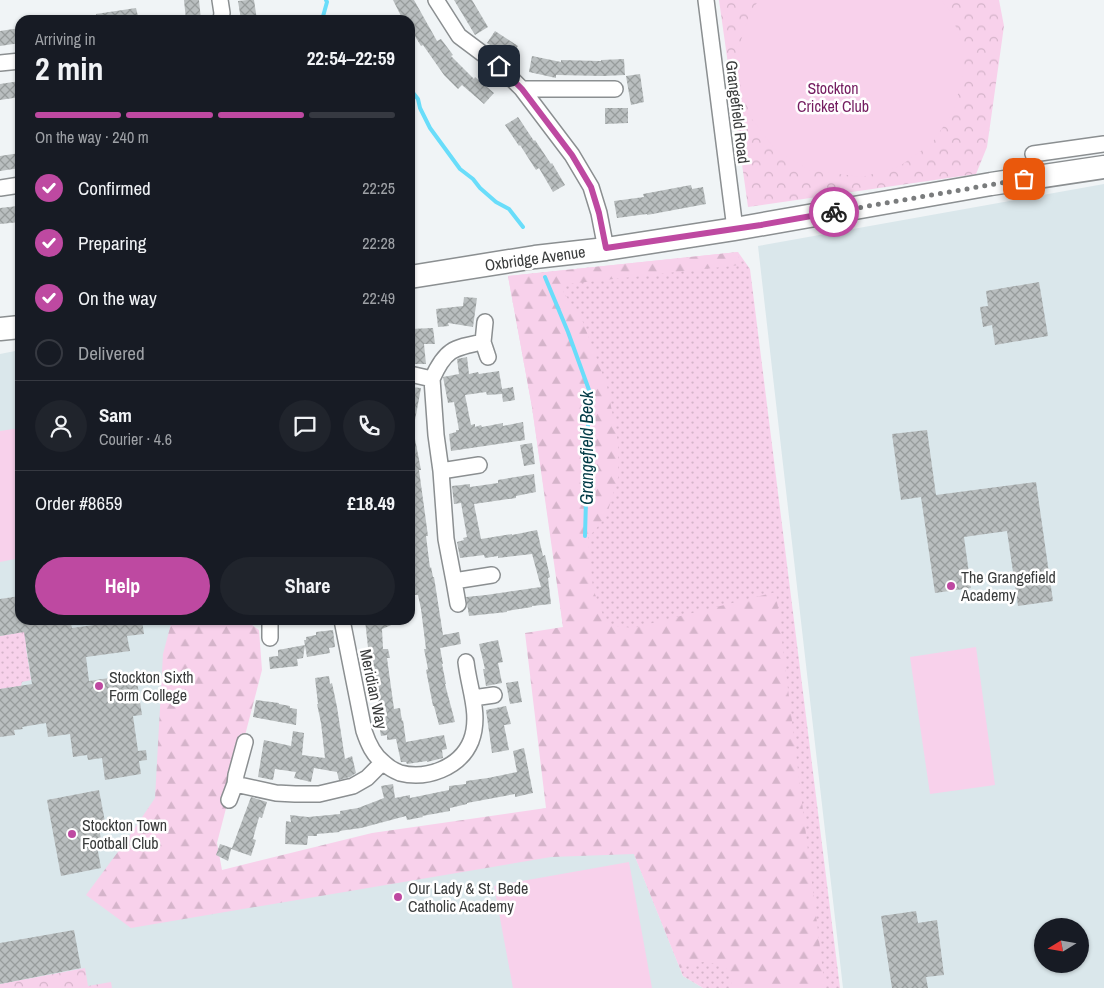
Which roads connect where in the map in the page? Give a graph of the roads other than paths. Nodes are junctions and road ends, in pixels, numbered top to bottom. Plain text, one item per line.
1 (220, 0) edge
2 (436, 0) edge
3 (706, 0) edge
4 (222, 15) edge
5 (15, 61) edge
6 (0, 63) edge
7 (522, 89) junction
8 (615, 89) dead end
9 (1104, 144) edge
10 (1033, 154) dead end
11 (1104, 167) edge
12 (15, 186) edge
13 (0, 188) edge
14 (735, 229) junction
15 (606, 248) junction
16 (415, 276) edge
17 (485, 322) dead end
18 (15, 328) edge
19 (0, 329) edge
20 (415, 375) edge
21 (432, 379) junction
22 (479, 465) dead end
23 (442, 471) junction
24 (492, 575) dead end
25 (454, 581) junction
26 (458, 604) dead end
27 (273, 625) edge
28 (343, 625) edge
29 (270, 638) dead end
30 (466, 662) dead end
31 (494, 695) dead end
32 (473, 698) junction
33 (245, 742) dead end
34 (383, 762) junction
35 (235, 784) junction
36 (229, 800) dead end

1 - 4 street
2 - 7 street
3 - 14 street, Grangefield Road
5 - 6 street
7 - 8 street
7 - 15 street
9 - 10 street
11 - 14 main road, Oxbridge Avenue
12 - 13 street
14 - 15 main road, Oxbridge Avenue
15 - 16 main road, Oxbridge Avenue
17 - 21 street
18 - 19 main road
20 - 21 street
21 - 23 street
22 - 23 street
23 - 25 street
24 - 25 street
25 - 26 street
27 - 29 street
28 - 34 street, Meridian Way
30 - 32 street, Meridian Way
31 - 32 street
32 - 34 street, Meridian Way
33 - 35 street
34 - 35 street
35 - 36 street

